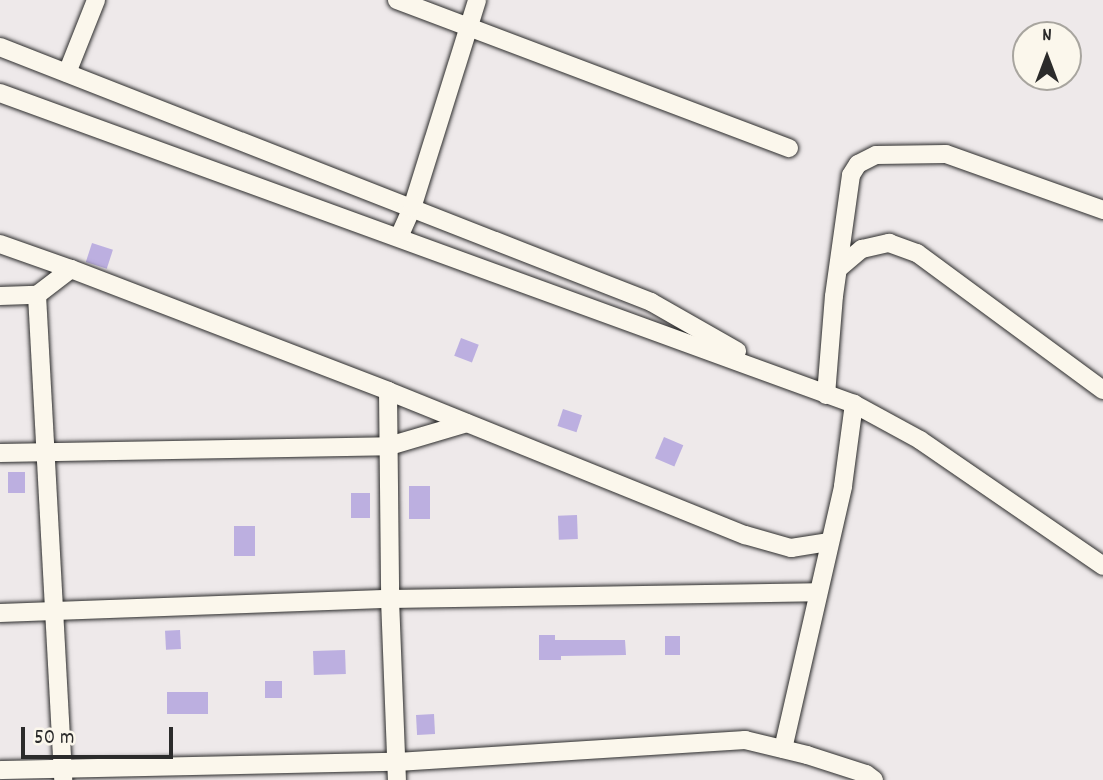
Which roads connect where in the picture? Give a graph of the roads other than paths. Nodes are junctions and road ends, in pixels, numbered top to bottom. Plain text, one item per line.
1 (96, 0) edge
2 (397, 0) edge
3 (477, 0) edge
4 (469, 25) junction
5 (0, 47) edge
6 (67, 73) junction
7 (0, 93) edge
8 (789, 148) dead end
9 (412, 208) junction
10 (1103, 210) edge
11 (399, 237) junction
12 (0, 244) edge
13 (839, 268) junction
14 (72, 270) junction
15 (37, 295) junction
16 (0, 296) edge
17 (786, 379) junction
18 (1103, 390) edge
19 (388, 391) junction
20 (826, 395) junction
21 (854, 404) junction
22 (467, 423) junction
23 (389, 446) junction
24 (47, 450) junction
25 (0, 453) edge
26 (830, 542) junction
27 (1103, 566) edge
28 (817, 592) junction
29 (390, 599) junction
30 (53, 609) junction
31 (0, 613) edge
32 (783, 749) junction
33 (0, 770) edge
34 (397, 771) edge
35 (63, 774) edge
36 (874, 780) edge

1 - 6 street
2 - 4 street
3 - 4 street
4 - 8 street
4 - 9 street
5 - 6 street
6 - 9 street
7 - 11 street
9 - 11 street
9 - 17 street
10 - 13 street
11 - 17 street
12 - 14 street
13 - 18 street
13 - 20 street
14 - 15 street
14 - 19 street
15 - 16 street
15 - 24 street
17 - 20 street
19 - 22 street
19 - 23 street
20 - 21 street
21 - 26 street
21 - 27 street
22 - 23 street
22 - 26 street
23 - 24 street
23 - 29 street
24 - 25 street
24 - 30 street
26 - 28 street
28 - 29 street
28 - 32 street
29 - 30 street
29 - 34 street
30 - 31 street
30 - 35 street
32 - 34 street
32 - 36 street
33 - 35 street
34 - 35 street

